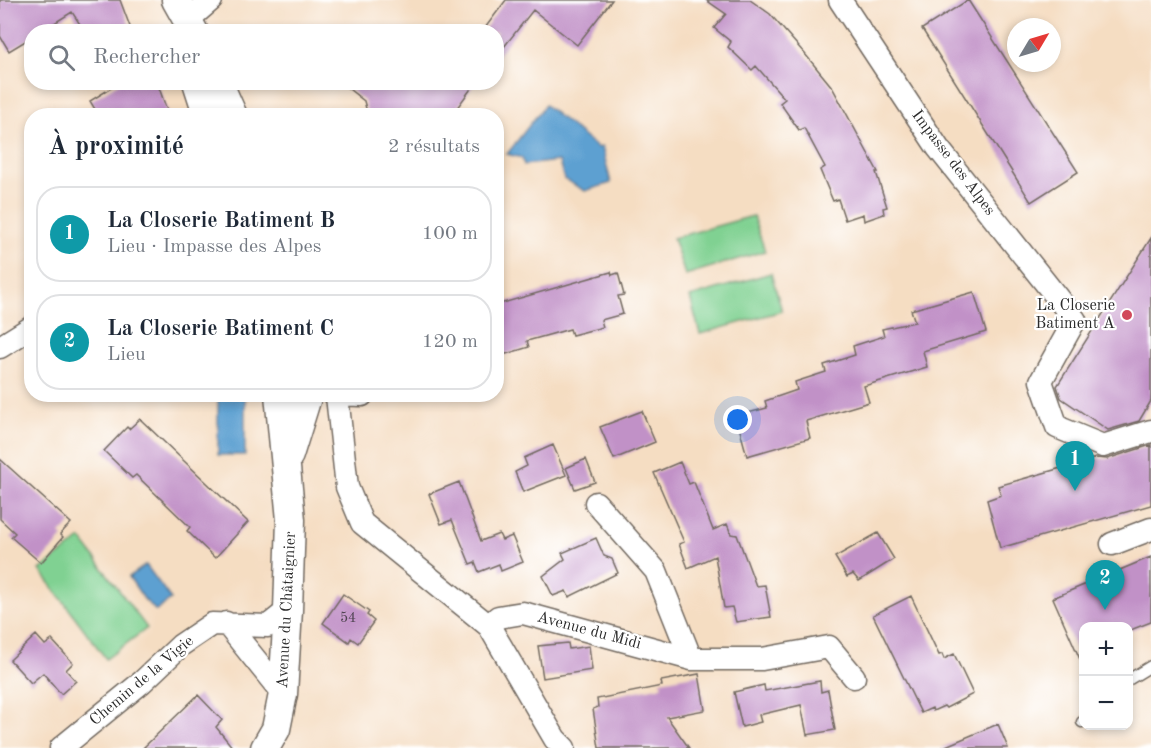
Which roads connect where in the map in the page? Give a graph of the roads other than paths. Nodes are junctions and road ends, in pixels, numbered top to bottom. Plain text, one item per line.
1 (211, 0) edge
2 (840, 0) edge
3 (181, 17) edge
4 (200, 90) edge
5 (222, 90) edge
6 (205, 108) edge
7 (229, 108) edge
8 (24, 332) edge
9 (0, 347) edge
10 (280, 402) edge
11 (306, 402) edge
12 (337, 402) edge
13 (1151, 431) edge
14 (285, 468) junction
15 (596, 503) dead end
16 (1151, 529) edge
17 (1112, 544) dead end
18 (288, 610) junction
19 (226, 623) junction
20 (489, 626) junction
21 (691, 659) junction
22 (1151, 666) edge
23 (854, 677) dead end
24 (1133, 677) edge
25 (283, 694) junction
26 (61, 748) edge
27 (265, 748) edge
28 (564, 748) edge

1 - 3 street
2 - 13 street, Impasse des Alpes
4 - 6 street
5 - 7 street
8 - 9 street
10 - 14 street, Avenue du Châtaignier
11 - 14 street
12 - 20 street
14 - 18 street, Avenue du Châtaignier
15 - 21 street
16 - 17 street
18 - 19 street, Chemin de la Vigie
18 - 25 street, Avenue du Châtaignier
19 - 25 street
19 - 26 street, Chemin de la Vigie
20 - 21 street, Avenue du Midi
20 - 28 street
21 - 23 street, Avenue du Midi
22 - 24 lane
25 - 27 street, Avenue du Châtaignier

